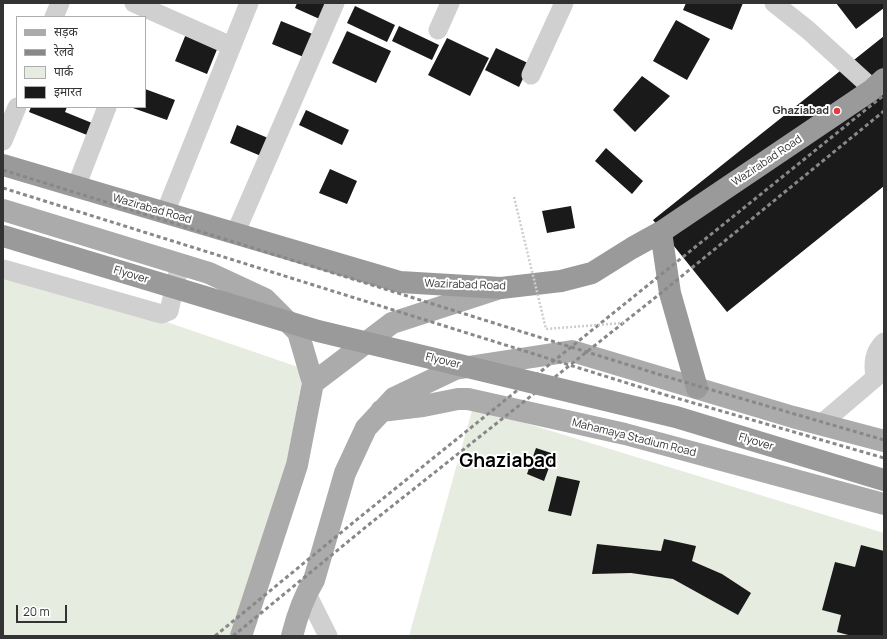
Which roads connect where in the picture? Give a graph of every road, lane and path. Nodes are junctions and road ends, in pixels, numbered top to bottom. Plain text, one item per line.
1 (60, 3) edge
2 (249, 3) edge
3 (336, 3) edge
4 (450, 3) edge
5 (564, 3) edge
6 (774, 3) edge
7 (140, 10) edge
8 (54, 16) edge
9 (438, 30) dead end
10 (231, 46) junction
11 (531, 75) dead end
12 (878, 84) edge
13 (17, 108) edge
14 (107, 108) edge
15 (3, 141) edge
16 (3, 165) edge
17 (76, 187) junction
18 (514, 197) dead end
19 (3, 210) edge
20 (165, 213) junction
21 (661, 232) junction
22 (235, 234) junction
23 (3, 236) edge
24 (180, 264) junction
25 (3, 269) edge
26 (501, 288) junction
27 (623, 323) dead end
28 (884, 342) edge
29 (879, 380) edge
30 (313, 383) junction
31 (697, 388) junction
32 (381, 411) junction
33 (821, 424) junction
34 (884, 441) edge
35 (884, 480) edge
36 (884, 504) edge
37 (306, 592) junction
38 (294, 627) edge
39 (242, 632) edge
40 (328, 636) edge

1 - 8 street
2 - 10 street
3 - 22 street
4 - 9 street
5 - 11 street
6 - 12 street
7 - 10 street
10 - 20 street
12 - 21 highway, Wazirabad Road
13 - 15 street
14 - 17 street
16 - 17 highway, Wazirabad Road
17 - 20 highway, Wazirabad Road
18 - 27 path, bridge
19 - 24 main road
20 - 22 highway, Wazirabad Road
21 - 26 highway, Wazirabad Road
21 - 31 highway
22 - 26 highway, Wazirabad Road
23 - 35 highway, Flyover, bridge
24 - 25 street
24 - 30 main road
26 - 30 main road
28 - 29 street
29 - 33 street
30 - 39 main road
31 - 32 main road
31 - 33 main road
32 - 36 main road, Mahamaya Stadium Road
32 - 37 main road
33 - 34 main road
37 - 38 main road
37 - 40 street

